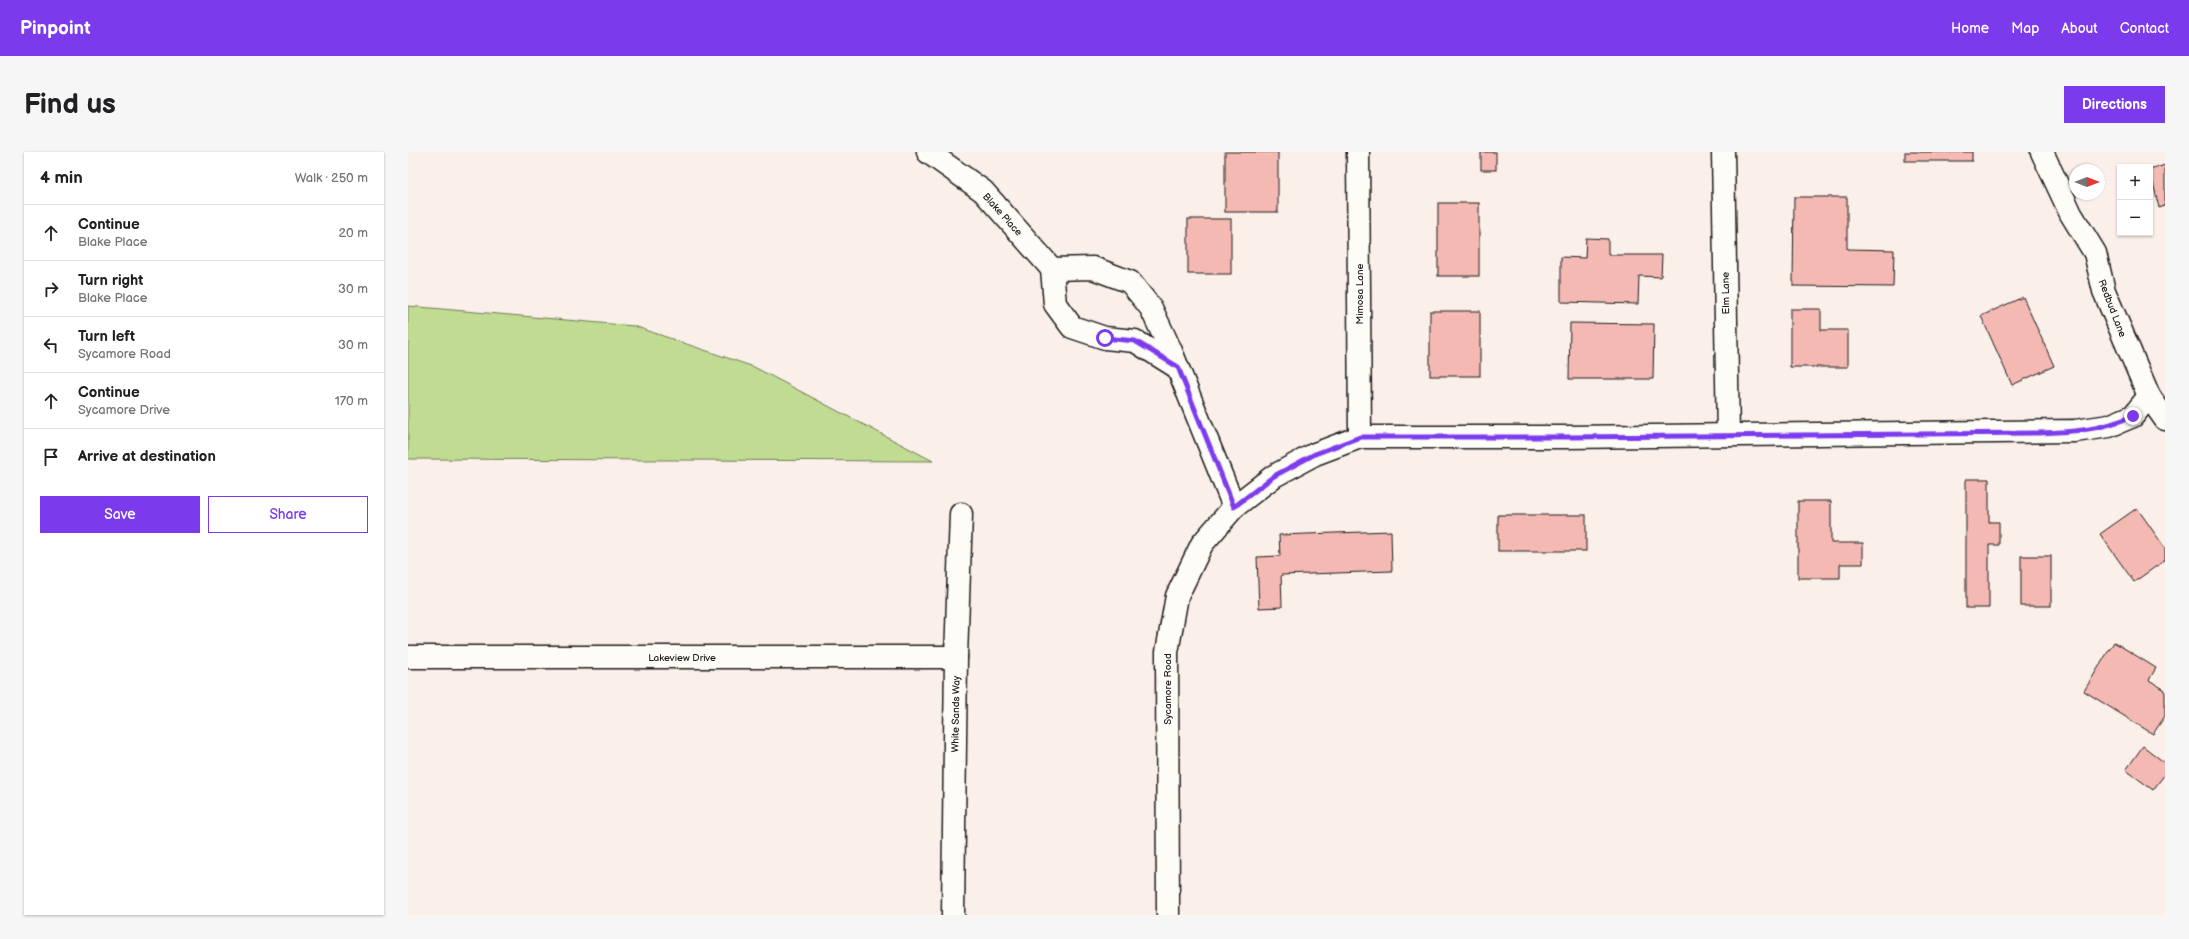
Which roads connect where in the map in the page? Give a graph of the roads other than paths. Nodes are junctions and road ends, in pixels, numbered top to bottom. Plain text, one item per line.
1 (928, 152) edge
2 (1358, 152) edge
3 (1723, 152) edge
4 (2042, 152) edge
5 (1052, 269) junction
6 (1178, 367) junction
7 (2149, 396) junction
8 (2165, 419) edge
9 (1728, 435) junction
10 (1360, 437) junction
11 (1234, 507) junction
12 (961, 514) dead end
13 (408, 657) edge
14 (956, 657) junction
15 (953, 915) edge
16 (1168, 915) edge

1 - 5 street, Blake Place
2 - 10 street, Mimosa Lane
3 - 9 street, Elm Lane
4 - 7 street, Redbud Lane
5 - 6 street
5 - 6 street
6 - 11 street
7 - 8 street, Redbud Lane
7 - 9 street
9 - 10 street
10 - 11 street, Sycamore Road
11 - 16 street, Sycamore Road
12 - 14 street, White Sands Way
13 - 14 street, Lakeview Drive
14 - 15 street, White Sands Way

